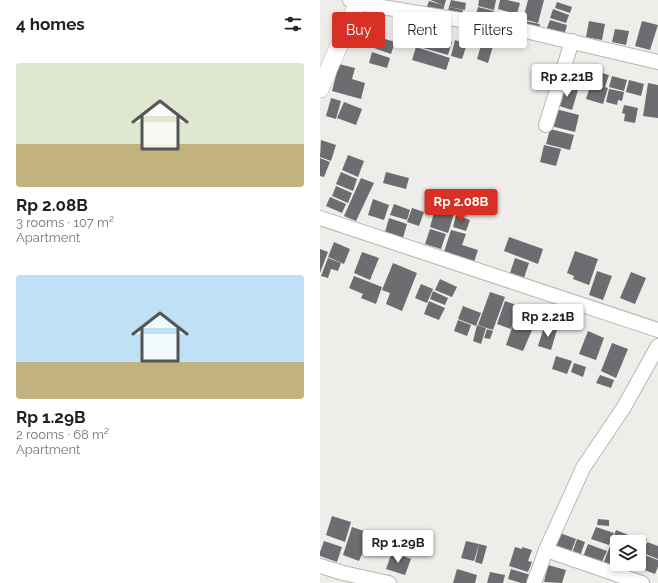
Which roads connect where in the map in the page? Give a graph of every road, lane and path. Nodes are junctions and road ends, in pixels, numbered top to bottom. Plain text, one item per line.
1 (356, 1) edge
2 (572, 41) junction
3 (658, 62) edge
4 (320, 88) edge
5 (546, 125) dead end
6 (320, 218) edge
7 (658, 330) edge
8 (658, 346) edge
9 (546, 550) junction
10 (320, 566) edge
11 (389, 583) edge
12 (534, 583) edge
13 (642, 583) edge

1 - 2 street
1 - 4 street
2 - 3 street
2 - 5 street
6 - 7 street
8 - 9 street
9 - 12 street
9 - 13 street
10 - 11 street

